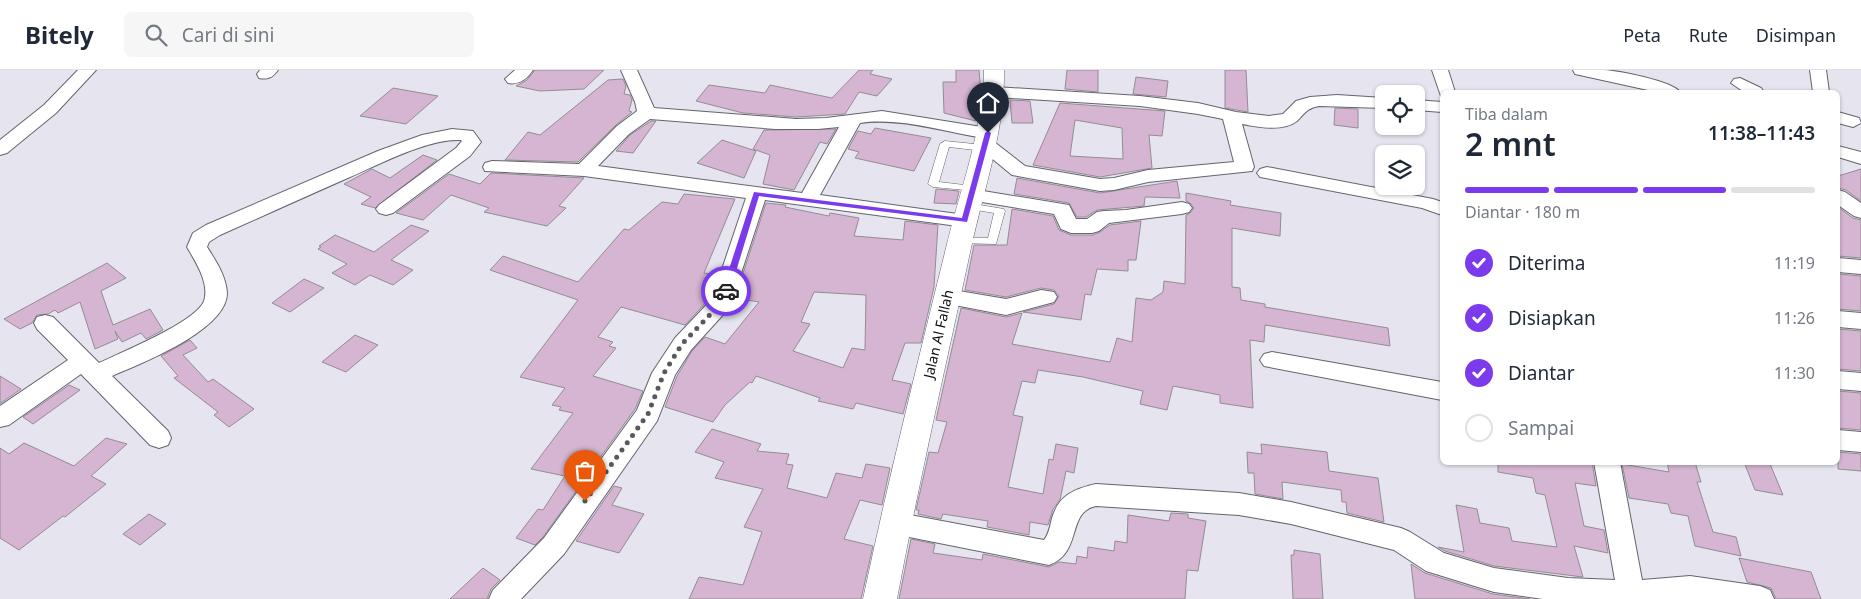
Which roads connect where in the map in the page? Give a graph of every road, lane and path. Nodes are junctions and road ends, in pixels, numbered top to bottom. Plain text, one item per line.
1 (88, 70) edge
2 (1440, 70) edge
3 (1581, 70) edge
4 (1818, 70) edge
5 (631, 76) edge
6 (995, 81) edge
7 (1740, 83) dead end
8 (1446, 90) edge
9 (1666, 90) edge
10 (1752, 90) edge
11 (1821, 90) edge
12 (1375, 102) edge
13 (1425, 106) edge
14 (1440, 107) edge
15 (646, 108) junction
16 (1232, 117) junction
17 (853, 119) junction
18 (986, 141) junction
19 (0, 149) edge
20 (492, 167) dead end
21 (584, 170) junction
22 (1189, 173) junction
23 (1267, 173) dead end
24 (757, 194) junction
25 (1840, 197) edge
26 (808, 200) junction
27 (1440, 208) edge
28 (386, 209) dead end
29 (967, 210) junction
30 (1861, 212) edge
31 (1840, 217) edge
32 (1861, 218) edge
33 (1840, 265) edge
34 (1861, 267) edge
35 (947, 297) junction
36 (1046, 297) dead end
37 (1840, 319) edge
38 (1861, 321) edge
39 (45, 323) dead end
40 (1272, 360) dead end
41 (89, 368) junction
42 (1840, 380) edge
43 (1861, 382) edge
44 (1440, 391) edge
45 (0, 418) edge
46 (159, 438) dead end
47 (1840, 440) edge
48 (1861, 442) edge
49 (1608, 465) edge
50 (894, 524) junction
51 (1498, 590) edge
52 (1632, 593) junction
53 (503, 599) edge
54 (880, 599) edge
55 (1760, 599) edge

1 - 19 street
2 - 8 street
3 - 9 street
4 - 11 street
5 - 15 street
6 - 16 street
6 - 18 street, Jalan Al Fallah
7 - 10 street
12 - 16 street
13 - 14 street
15 - 17 street
15 - 21 street
16 - 22 street
17 - 18 street
17 - 26 street
18 - 22 street
18 - 29 street, Jalan Al Fallah
18 - 29 lane
20 - 21 street
21 - 24 street
22 - 29 street
23 - 27 street
24 - 26 street
24 - 53 street
25 - 30 street
26 - 29 street
28 - 41 street
29 - 35 street, Jalan Al Fallah
31 - 32 street
33 - 34 street
35 - 36 street
35 - 50 street, Jalan Al Fallah
37 - 38 street
39 - 41 street
40 - 44 street
41 - 45 street
41 - 46 street
42 - 43 street
47 - 48 street
49 - 52 street
50 - 51 street
50 - 54 street, Jalan Al Fallah
51 - 52 street
52 - 55 street

